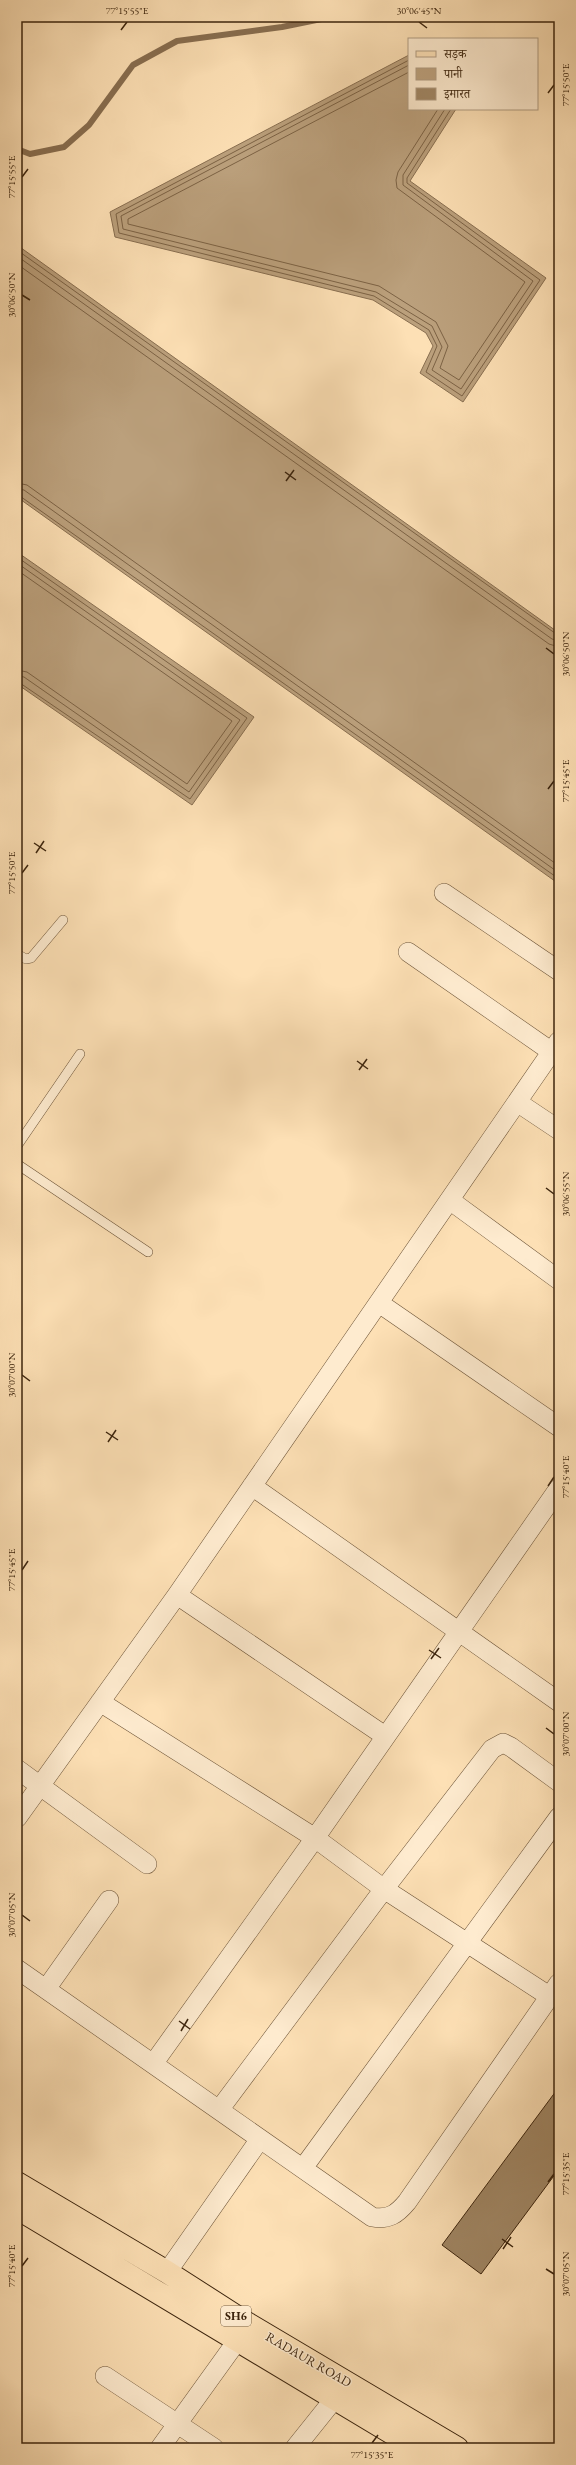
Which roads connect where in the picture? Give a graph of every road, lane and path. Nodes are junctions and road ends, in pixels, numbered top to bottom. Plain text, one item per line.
1 (444, 893) dead end
2 (63, 920) dead end
3 (408, 952) dead end
4 (17, 954) edge
5 (559, 970) edge
6 (555, 1046) edge
7 (80, 1054) dead end
8 (518, 1102) junction
9 (559, 1130) edge
10 (17, 1146) edge
11 (17, 1164) edge
12 (450, 1201) junction
13 (148, 1252) dead end
14 (559, 1280) edge
15 (379, 1303) junction
16 (559, 1427) edge
17 (252, 1486) junction
18 (559, 1488) edge
19 (177, 1595) junction
20 (459, 1632) junction
21 (100, 1702) junction
22 (559, 1702) edge
23 (385, 1736) junction
24 (17, 1769) edge
25 (559, 1782) edge
26 (40, 1785) junction
27 (559, 1817) edge
28 (17, 1818) edge
29 (315, 1838) junction
30 (147, 1864) dead end
31 (384, 1889) junction
32 (110, 1900) dead end
33 (467, 1942) junction
34 (17, 1969) edge
35 (46, 1989) junction
36 (554, 1989) edge
37 (153, 2064) junction
38 (219, 2110) junction
39 (260, 2139) junction
40 (303, 2168) junction
41 (17, 2184) edge
42 (17, 2208) edge
43 (167, 2272) junction
44 (237, 2341) junction
45 (105, 2376) dead end
46 (335, 2398) junction
47 (178, 2423) junction
48 (160, 2448) edge
49 (214, 2448) edge
50 (295, 2448) edge
51 (417, 2448) edge
52 (457, 2448) edge

1 - 5 street
2 - 4 lane
3 - 6 street
6 - 8 street
7 - 10 lane
8 - 9 street
8 - 12 street
11 - 13 lane
12 - 14 street
12 - 15 street
15 - 16 street
15 - 17 street
17 - 19 street
17 - 20 street
18 - 20 street
19 - 21 street
19 - 23 street
20 - 22 street
20 - 23 street
21 - 26 street
21 - 29 street
23 - 29 street
24 - 26 street
25 - 31 street
26 - 28 street
26 - 30 street
27 - 33 street
29 - 31 street
29 - 37 street
31 - 33 street
31 - 38 street
32 - 35 street
33 - 36 street
33 - 40 street
34 - 35 street
35 - 37 street
36 - 40 street
37 - 38 street
38 - 39 street
39 - 40 street
39 - 43 street
41 - 43 main road, RADAUR ROAD / SH6
42 - 44 main road, RADAUR ROAD / SH6
43 - 52 main road, RADAUR ROAD / SH6
44 - 46 main road, RADAUR ROAD / SH6
44 - 47 street
45 - 47 street
46 - 50 street
46 - 51 main road, RADAUR ROAD / SH6
47 - 48 street
47 - 49 street

